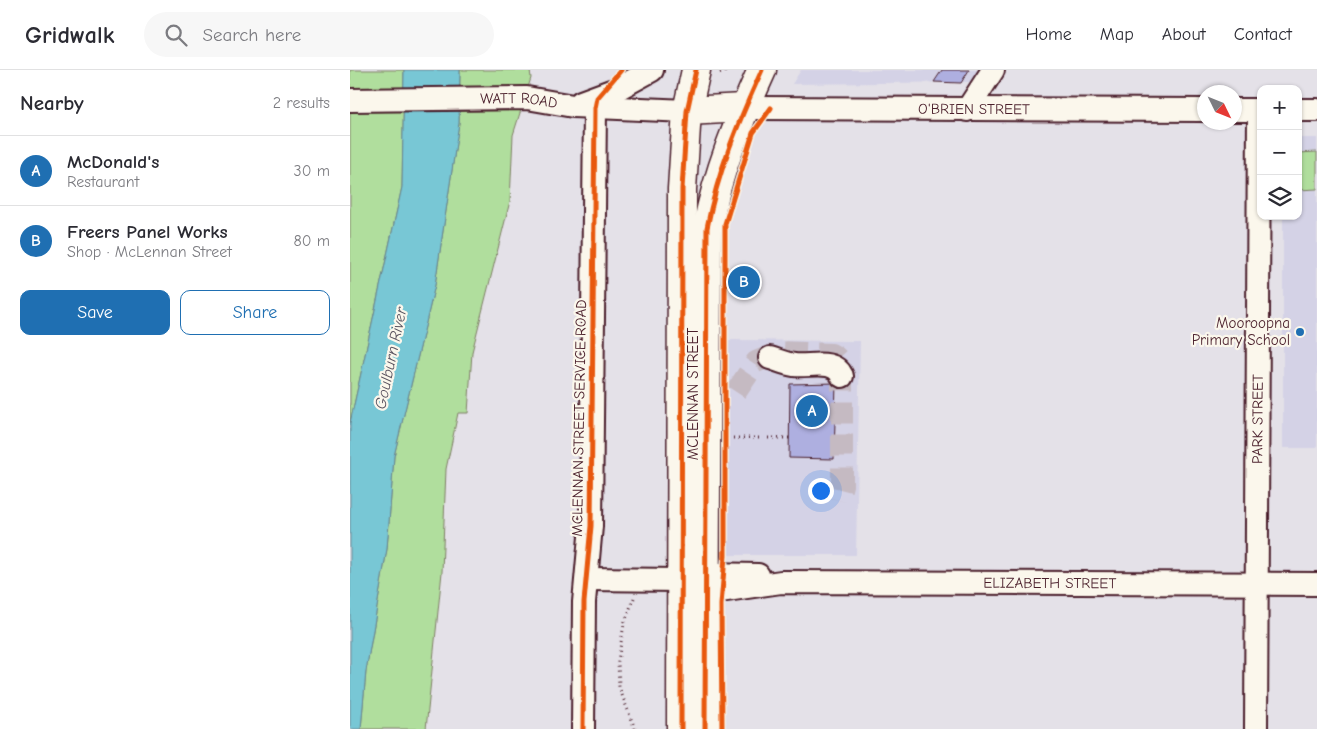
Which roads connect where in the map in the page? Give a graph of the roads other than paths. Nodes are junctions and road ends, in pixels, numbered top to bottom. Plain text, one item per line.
1 (652, 70) edge
2 (762, 70) edge
3 (993, 70) edge
4 (708, 72) edge
5 (350, 100) edge
6 (565, 105) junction
7 (595, 108) junction
8 (743, 108) junction
9 (967, 110) junction
10 (1197, 110) edge
11 (1242, 110) edge
12 (1257, 110) edge
13 (687, 111) junction
14 (1260, 130) edge
15 (770, 358) dead end
16 (842, 376) dead end
17 (693, 577) junction
18 (587, 579) junction
19 (781, 582) junction
20 (1256, 584) junction
21 (1317, 584) edge
22 (705, 613) junction
23 (583, 729) edge
24 (681, 729) edge
25 (705, 729) edge
26 (1256, 729) edge

1 - 6 street
2 - 8 highway, MCLENNAN STREET
3 - 9 street
4 - 13 highway, MCLENNAN STREET
5 - 6 street, WATT ROAD
6 - 7 street, WATT ROAD
7 - 13 street, WATT ROAD
7 - 18 street, MCLENNAN STREET SERVICE ROAD
8 - 9 street, O'BRIEN STREET
8 - 13 highway
8 - 17 highway, MCLENNAN STREET
9 - 10 street, O'BRIEN STREET
11 - 12 street
13 - 17 highway, MCLENNAN STREET
14 - 20 street, PARK STREET
15 - 16 street
17 - 18 street, ELIZABETH STREET
17 - 19 street, ELIZABETH STREET
17 - 22 highway, MCLENNAN STREET
17 - 24 highway, MCLENNAN STREET
18 - 23 street, MCLENNAN STREET SERVICE ROAD
19 - 20 street, ELIZABETH STREET
19 - 22 street, ELIZABETH STREET
20 - 21 street, ELIZABETH STREET
20 - 26 street, PARK STREET
22 - 25 highway, MCLENNAN STREET

